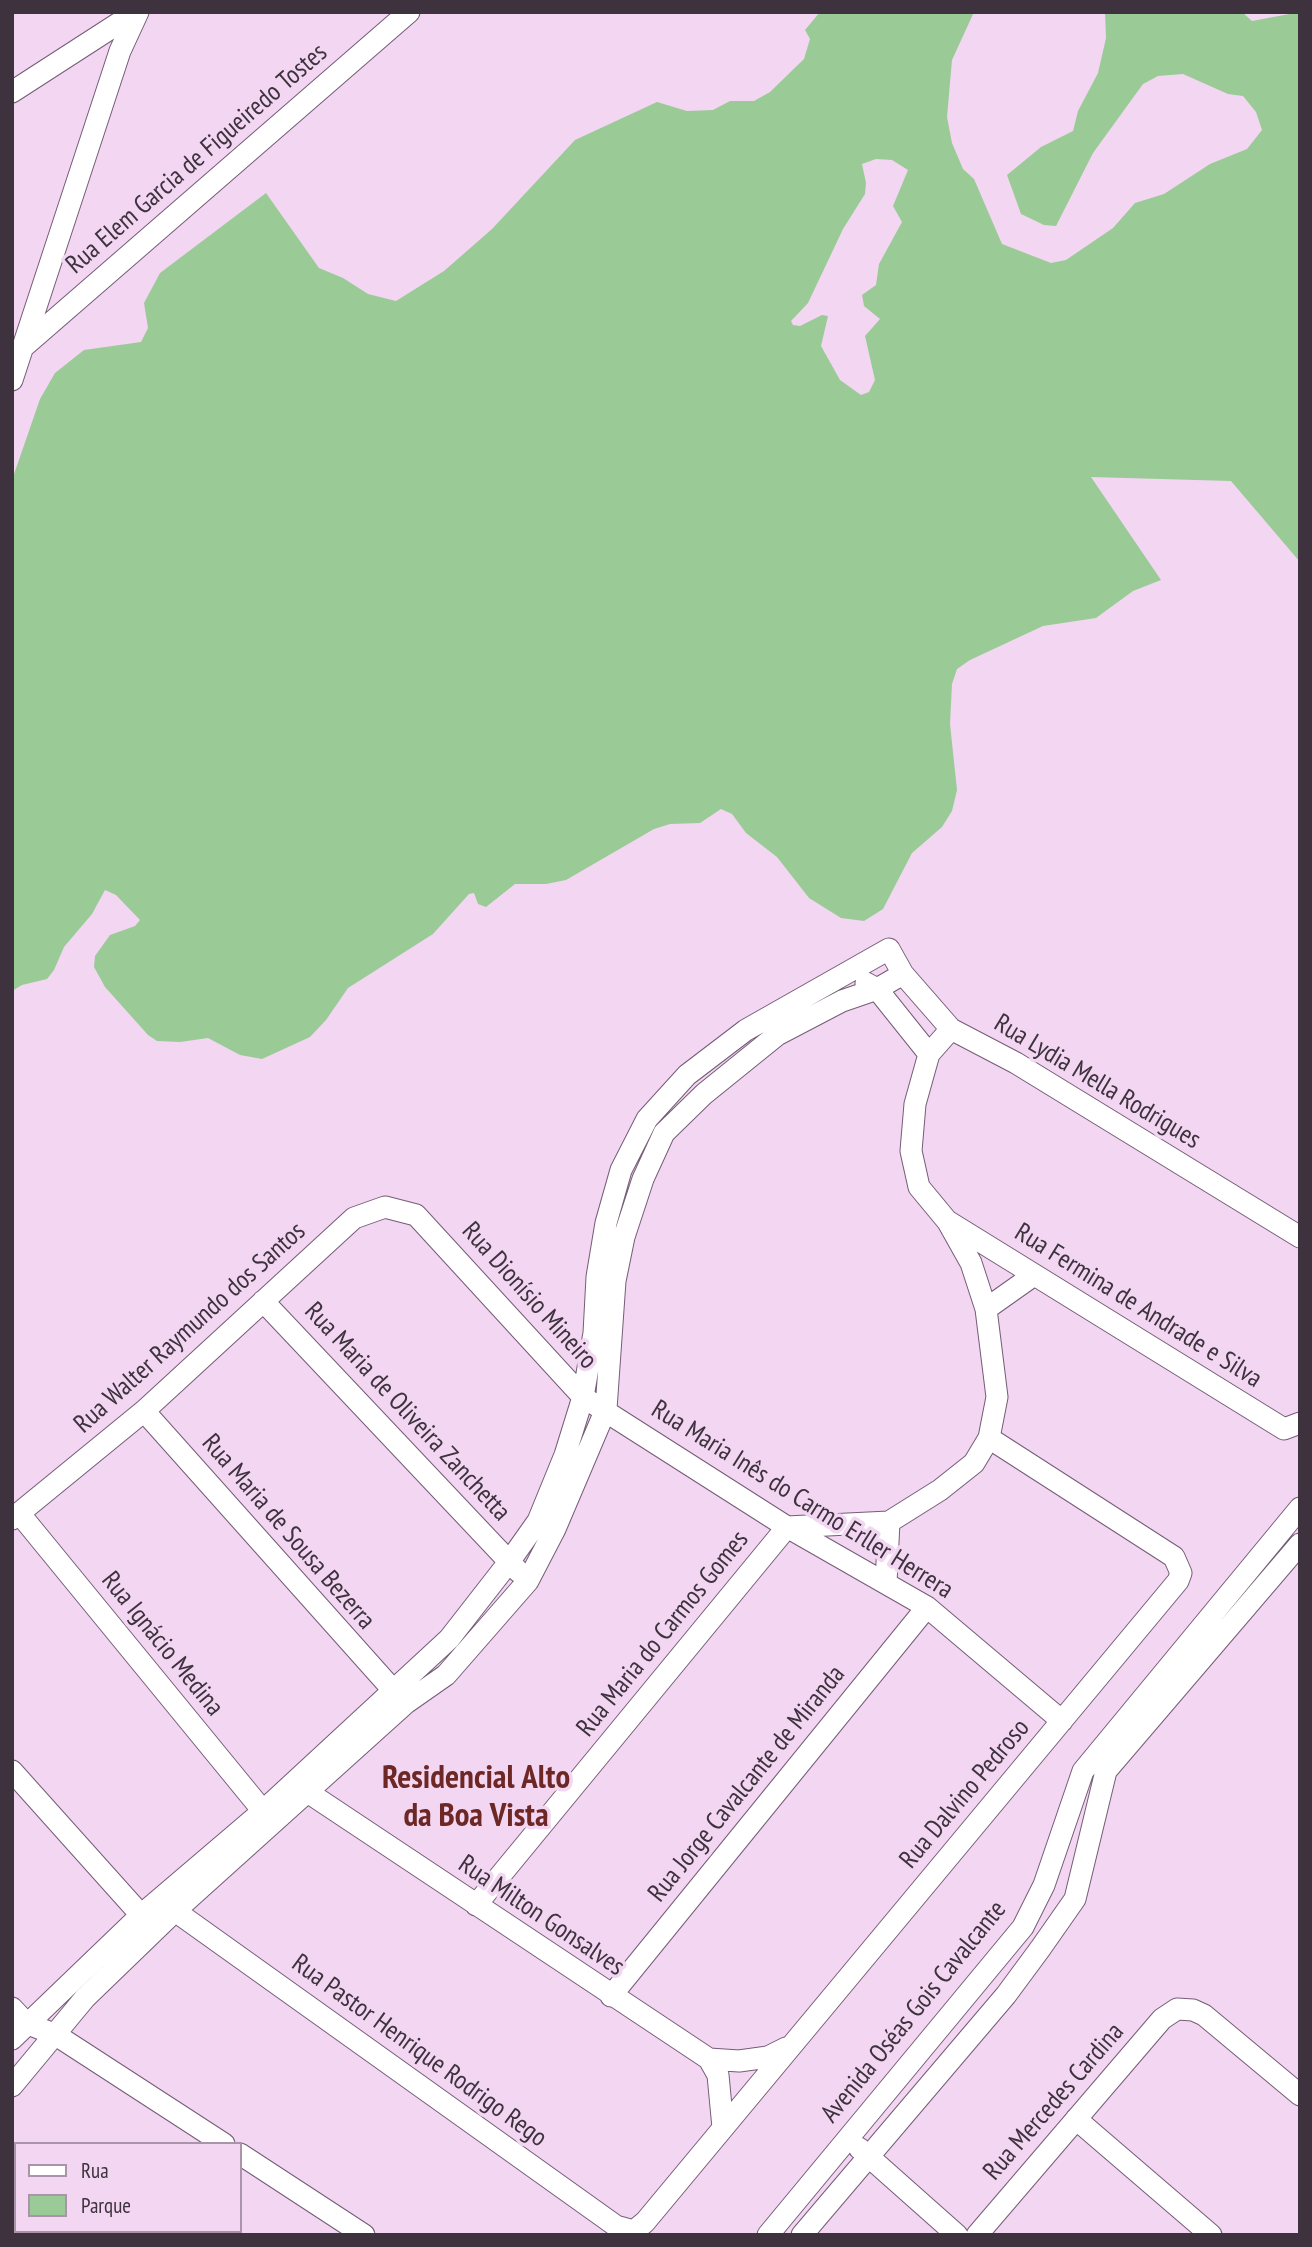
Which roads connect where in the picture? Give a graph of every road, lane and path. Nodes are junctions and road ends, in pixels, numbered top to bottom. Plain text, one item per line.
1 (137, 12) edge
2 (409, 12) edge
3 (12, 92) edge
4 (22, 348) junction
5 (12, 380) edge
6 (846, 973) junction
7 (903, 974) junction
8 (877, 989) junction
9 (951, 1029) junction
10 (929, 1054) junction
11 (416, 1214) joint
12 (948, 1222) junction
13 (1300, 1237) edge
14 (1034, 1275) junction
15 (263, 1301) junction
16 (986, 1309) junction
17 (583, 1397) junction
18 (606, 1409) junction
19 (144, 1411) junction
20 (1300, 1423) edge
21 (989, 1438) junction
22 (1300, 1507) edge
23 (16, 1516) edge
24 (889, 1522) junction
25 (787, 1527) junction
26 (1300, 1544) edge
27 (509, 1562) junction
28 (527, 1581) junction
29 (886, 1583) junction
30 (927, 1608) junction
31 (398, 1697) junction
32 (1062, 1721) junction
33 (12, 1771) edge
34 (309, 1793) junction
35 (263, 1811) junction
36 (476, 1905) junction
37 (175, 1910) junction
38 (141, 1915) junction
39 (611, 1996) junction
40 (17, 2023) edge
41 (56, 2035) junction
42 (791, 2046) junction
43 (709, 2059) junction
44 (12, 2086) edge
45 (1300, 2095) edge
46 (1076, 2119) junction
47 (723, 2128) junction
48 (849, 2138) junction
49 (221, 2142) edge
50 (242, 2155) edge
51 (868, 2156) junction
52 (634, 2231) joint
53 (364, 2235) edge
54 (768, 2235) edge
55 (802, 2235) edge
56 (957, 2235) edge
57 (977, 2235) edge
58 (1211, 2235) edge

1 - 3 street
1 - 4 street
2 - 4 street, Rua Elem Garcia de Figueiredo Tostes
4 - 5 street
6 - 7 street, Rua Lydia Mella Rodrigues
6 - 8 street
6 - 17 street
7 - 8 street
7 - 9 street, Rua Lydia Mella Rodrigues
8 - 10 street
8 - 18 street
9 - 10 street
9 - 13 street, Rua Lydia Mella Rodrigues
10 - 12 street
11 - 15 street, Rua Walter Raymundo dos Santos
11 - 17 street, Rua Dionísio Mineiro
12 - 14 street, Rua Fermina de Andrade e Silva
12 - 16 street
14 - 16 street
14 - 20 street, Rua Fermina de Andrade e Silva
15 - 19 street, Rua Walter Raymundo dos Santos
15 - 27 street, Rua Maria de Oliveira Zanchetta
16 - 21 street
17 - 18 street, Rua Dionísio Mineiro
17 - 27 street
18 - 25 street, Rua Maria Inês do Carmo Erller Herrera
18 - 28 street
19 - 23 street, Rua Walter Raymundo dos Santos
19 - 31 street, Rua Maria de Sousa Bezerra
21 - 24 street
21 - 32 street, Rua Dalvino Pedroso
22 - 48 street, Avenida Oséas Gois Cavalcante
23 - 35 street, Rua Ignácio Medina
24 - 25 street
24 - 29 street
25 - 29 street, Rua Maria Inês do Carmo Erller Herrera
25 - 36 street, Rua Maria do Carmos Gomes
26 - 51 street
27 - 28 street, Rua Maria de Oliveira Zanchetta
27 - 31 street
28 - 31 street
29 - 30 street, Rua Maria Inês do Carmo Erller Herrera
30 - 32 street, Rua Maria Inês do Carmo Erller Herrera
30 - 39 street, Rua Jorge Cavalcante de Miranda
31 - 34 street
31 - 35 street
32 - 42 street, Rua Dalvino Pedroso
33 - 38 street
34 - 36 street, Rua Milton Gonsalves
34 - 37 street
35 - 38 street
36 - 39 street, Rua Milton Gonsalves
37 - 41 street
37 - 52 street, Rua Pastor Henrique Rodrigo Rego
38 - 40 street
39 - 43 street, Rua Milton Gonsalves
40 - 41 street
41 - 44 street
41 - 49 street
42 - 43 street
42 - 47 street, Rua Dalvino Pedroso
43 - 47 street
45 - 46 street, Rua Mercedes Cardina
46 - 57 street, Rua Mercedes Cardina
46 - 58 street
47 - 52 street, Rua Dalvino Pedroso
48 - 51 street
48 - 54 street, Avenida Oséas Gois Cavalcante
50 - 53 street
51 - 55 street
51 - 56 street

